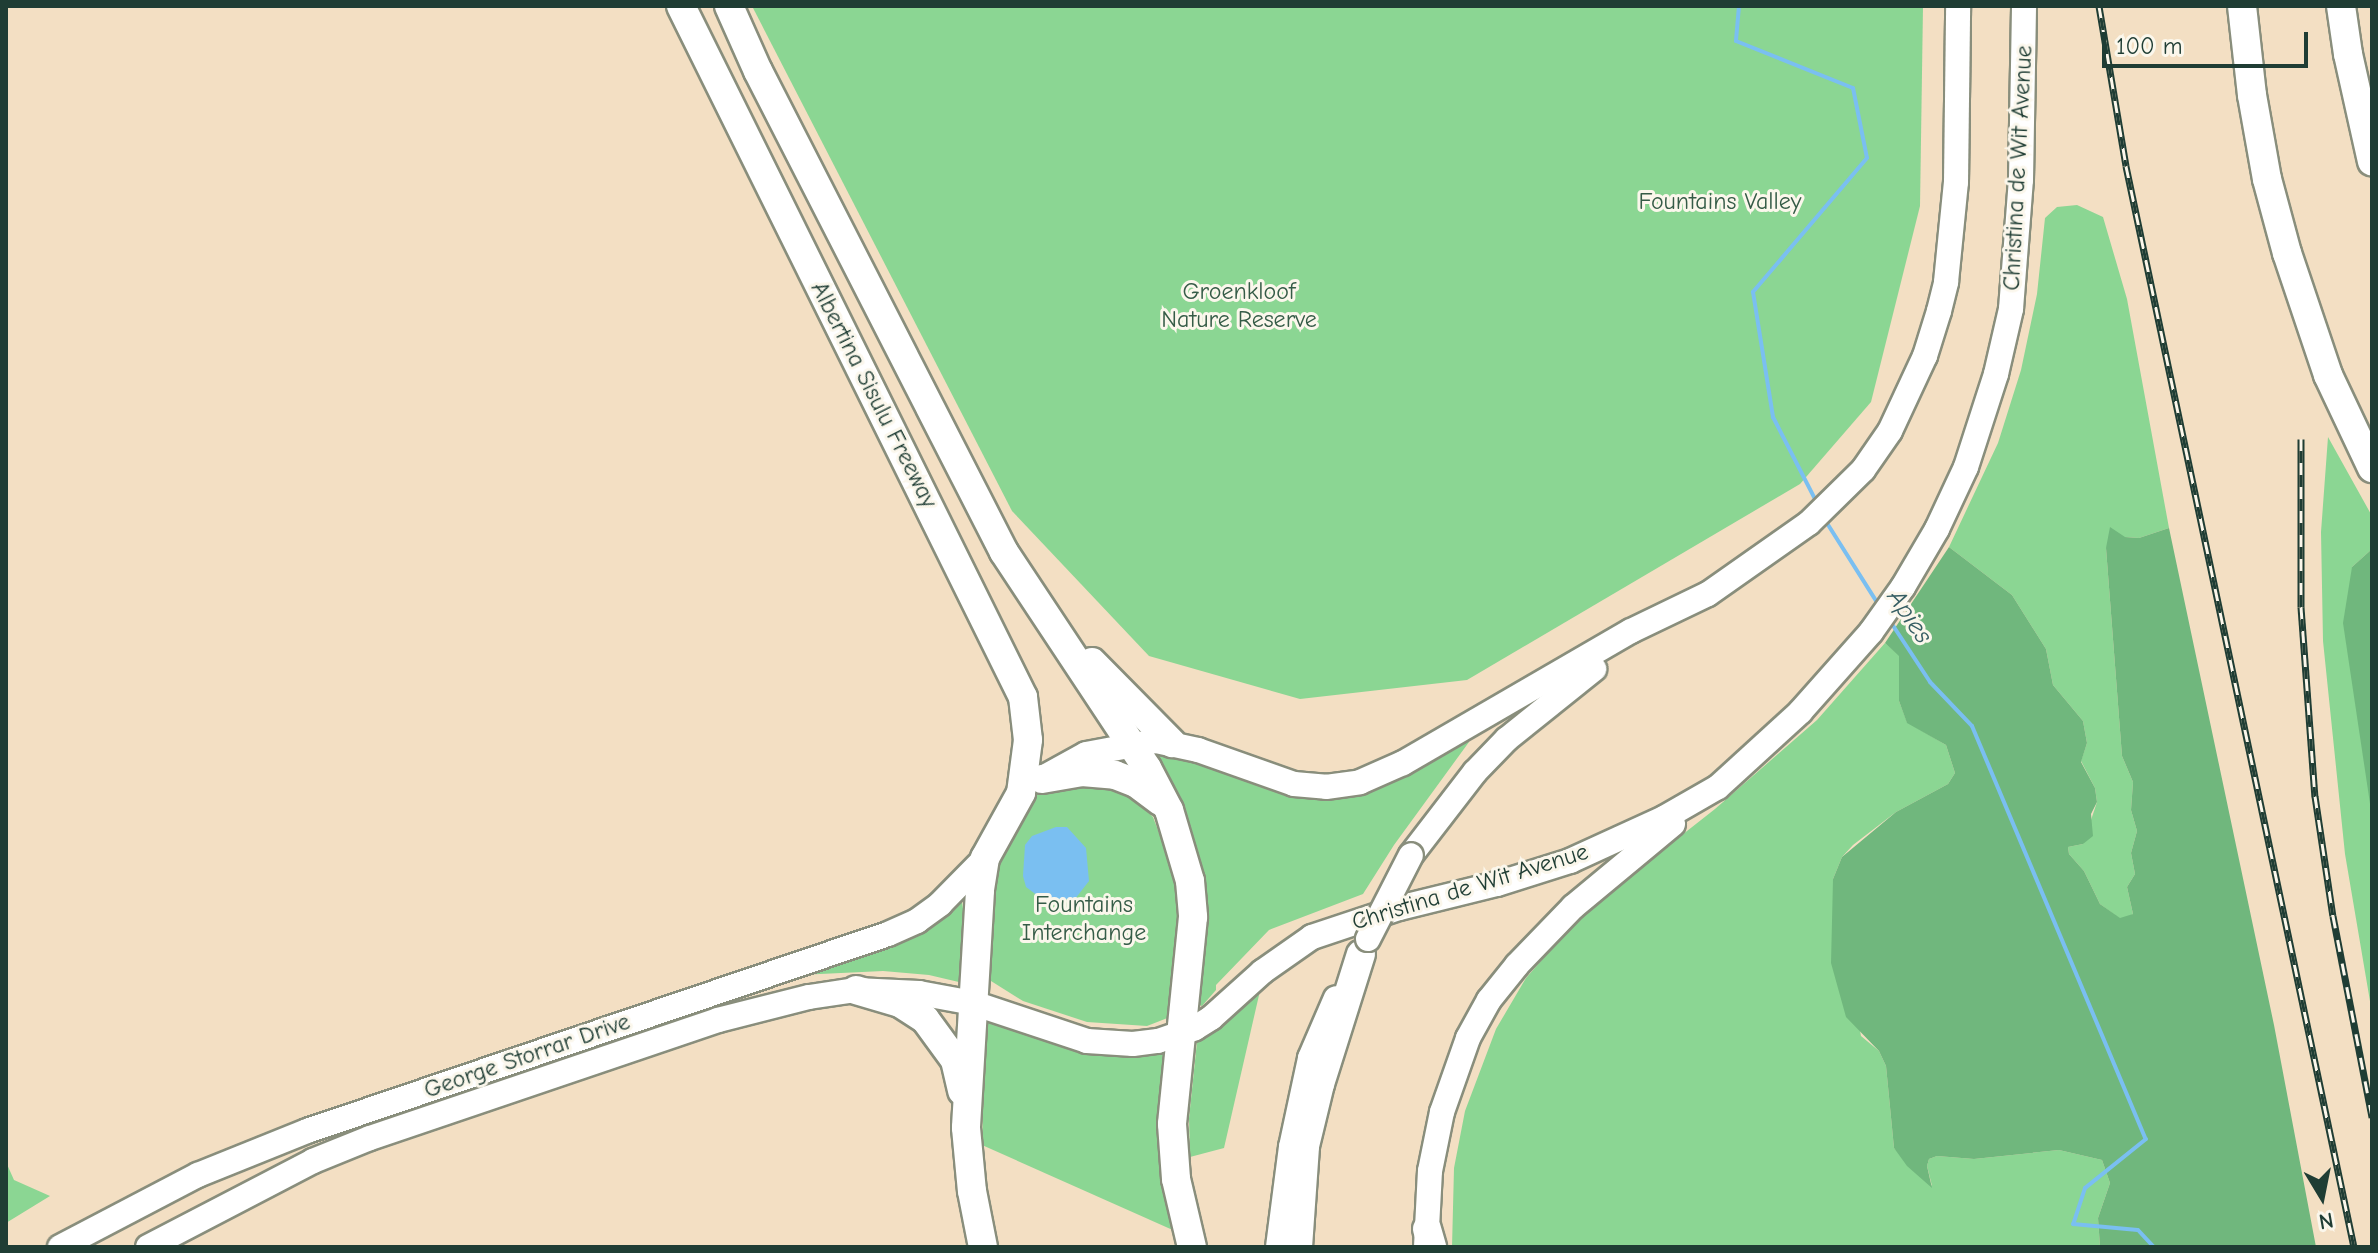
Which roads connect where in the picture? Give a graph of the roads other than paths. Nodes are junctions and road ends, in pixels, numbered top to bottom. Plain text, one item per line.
1 (681, 6) edge
2 (729, 6) edge
3 (1958, 6) edge
4 (2024, 6) edge
5 (2242, 6) edge
6 (2341, 6) edge
7 (2372, 161) edge
8 (2372, 468) edge
9 (1667, 616) junction
10 (1049, 625) junction
11 (1172, 743) junction
12 (1130, 744) junction
13 (1032, 786) junction
14 (1718, 787) junction
15 (1169, 810) junction
16 (985, 858) junction
17 (1364, 947) junction
18 (856, 990) junction
19 (973, 1003) junction
20 (1180, 1034) junction
21 (966, 1128) junction
22 (1428, 1241) edge
23 (60, 1247) edge
24 (148, 1247) edge
25 (983, 1247) edge
26 (1192, 1247) edge
27 (1278, 1247) edge
28 (1298, 1247) edge

1 - 13 highway, Albertina Sisulu Freeway
2 - 10 highway, Albertina Sisulu Freeway
3 - 9 main road
4 - 14 main road, Christina de Wit Avenue
5 - 8 highway
6 - 7 highway
9 - 11 main road
9 - 17 main road, bridge
10 - 11 highway
10 - 12 highway, Albertina Sisulu Freeway
11 - 12 main road
12 - 13 main road
12 - 15 highway, Albertina Sisulu Freeway
13 - 15 highway
13 - 16 highway
14 - 20 main road, Christina de Wit Avenue
14 - 22 main road
15 - 20 highway
16 - 19 highway
16 - 23 main road, George Storrar Drive
17 - 27 main road
17 - 28 highway
18 - 19 main road, George Storrar Drive
18 - 21 highway
18 - 24 main road, George Storrar Drive
19 - 20 main road
19 - 21 highway
20 - 26 highway
21 - 25 highway

